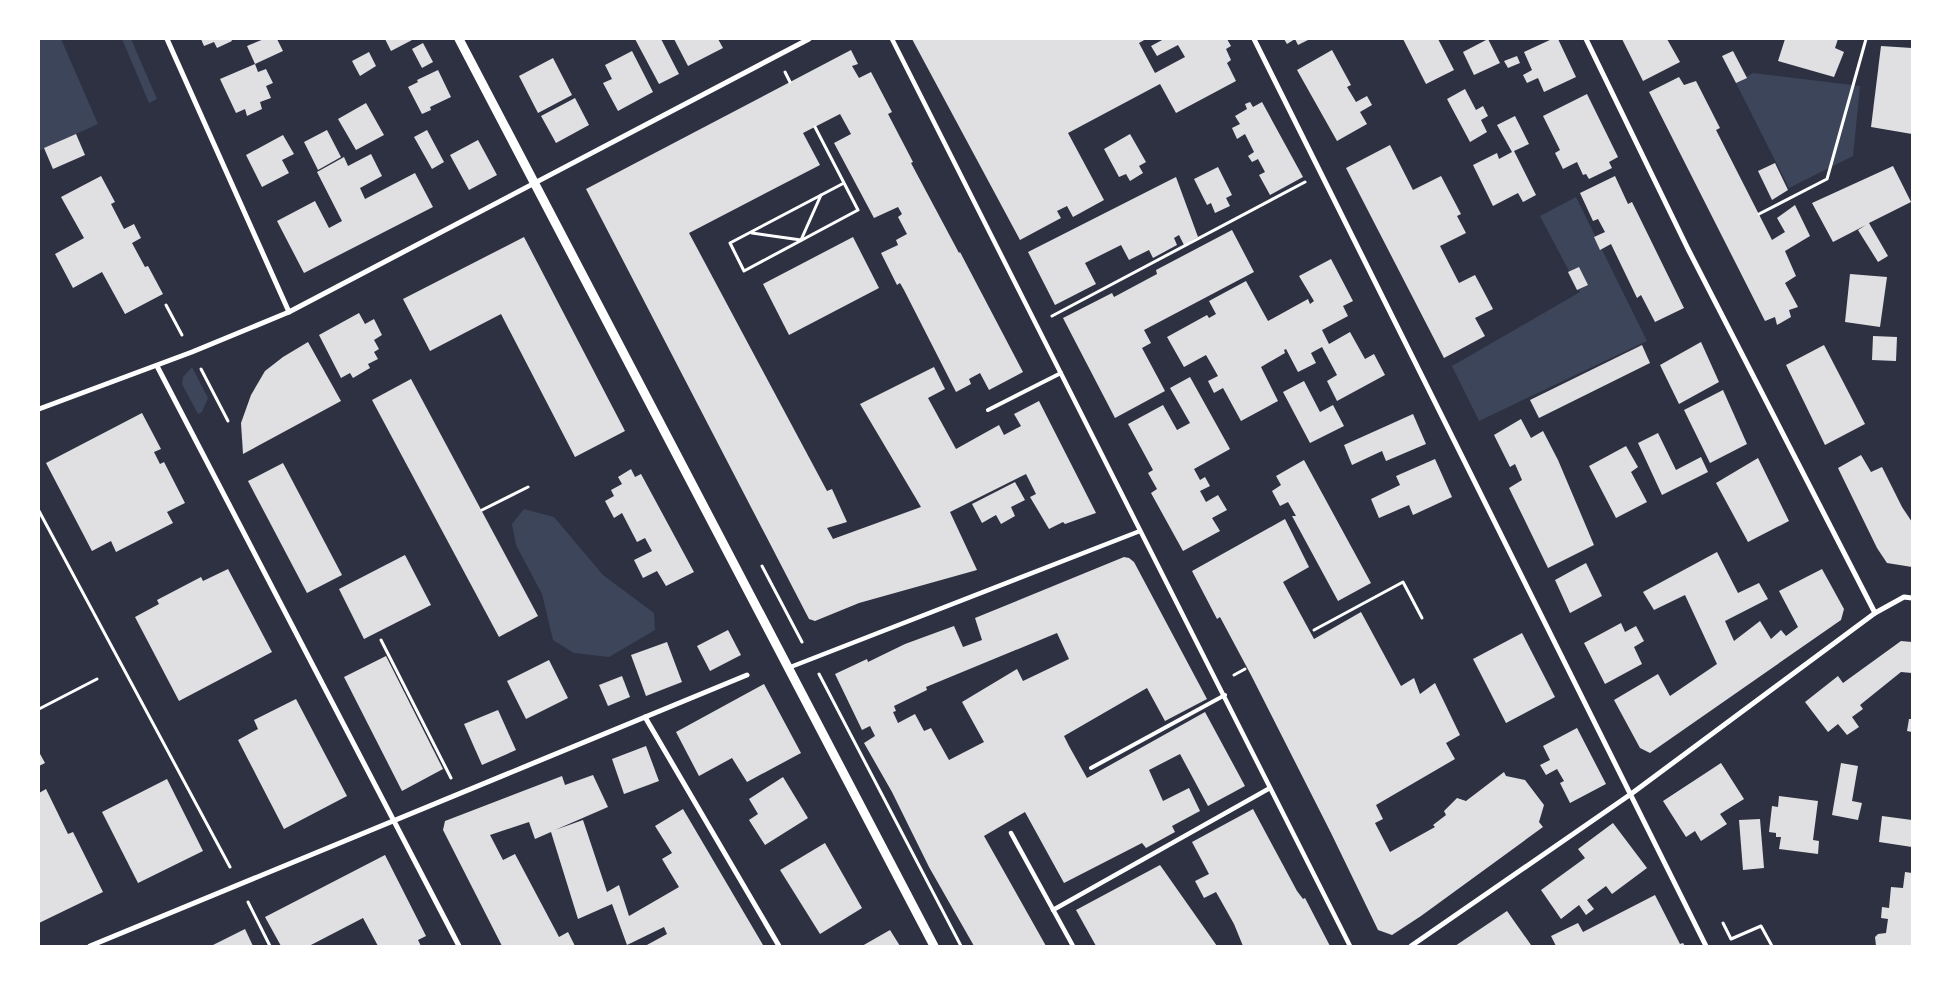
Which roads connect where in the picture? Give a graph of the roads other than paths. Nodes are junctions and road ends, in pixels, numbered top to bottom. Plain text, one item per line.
1 (167, 39) edge
2 (459, 39) edge
3 (809, 39) edge
4 (892, 39) edge
5 (1254, 39) edge
6 (1586, 39) edge
7 (534, 183) junction
8 (290, 312) junction
9 (157, 366) junction
10 (1061, 373) junction
11 (39, 410) edge
12 (988, 410) dead end
13 (1140, 531) junction
14 (1912, 598) edge
15 (1876, 614) junction
16 (788, 668) junction
17 (747, 675) dead end
18 (1225, 695) junction
19 (645, 717) junction
20 (1091, 768) dead end
21 (1270, 788) junction
22 (1630, 794) junction
23 (394, 821) junction
24 (1011, 833) dead end
25 (1053, 910) junction
26 (90, 946) edge
27 (460, 946) edge
28 (779, 946) edge
29 (934, 946) edge
30 (1073, 946) edge
31 (1350, 946) edge
32 (1411, 946) edge
33 (1706, 946) edge

1 - 8 street
2 - 7 street
3 - 7 street
4 - 10 street
5 - 22 street
6 - 15 street
7 - 8 street
7 - 16 street
8 - 9 street
9 - 11 street
9 - 23 street
10 - 12 lane
10 - 13 street
13 - 16 street
13 - 18 street
14 - 15 street
15 - 22 street
16 - 29 street
17 - 19 street
18 - 20 lane
18 - 21 street
19 - 23 street
19 - 28 street
21 - 25 street
21 - 31 street
22 - 32 street
22 - 33 street
23 - 26 street
23 - 27 street
24 - 25 street
25 - 30 street

